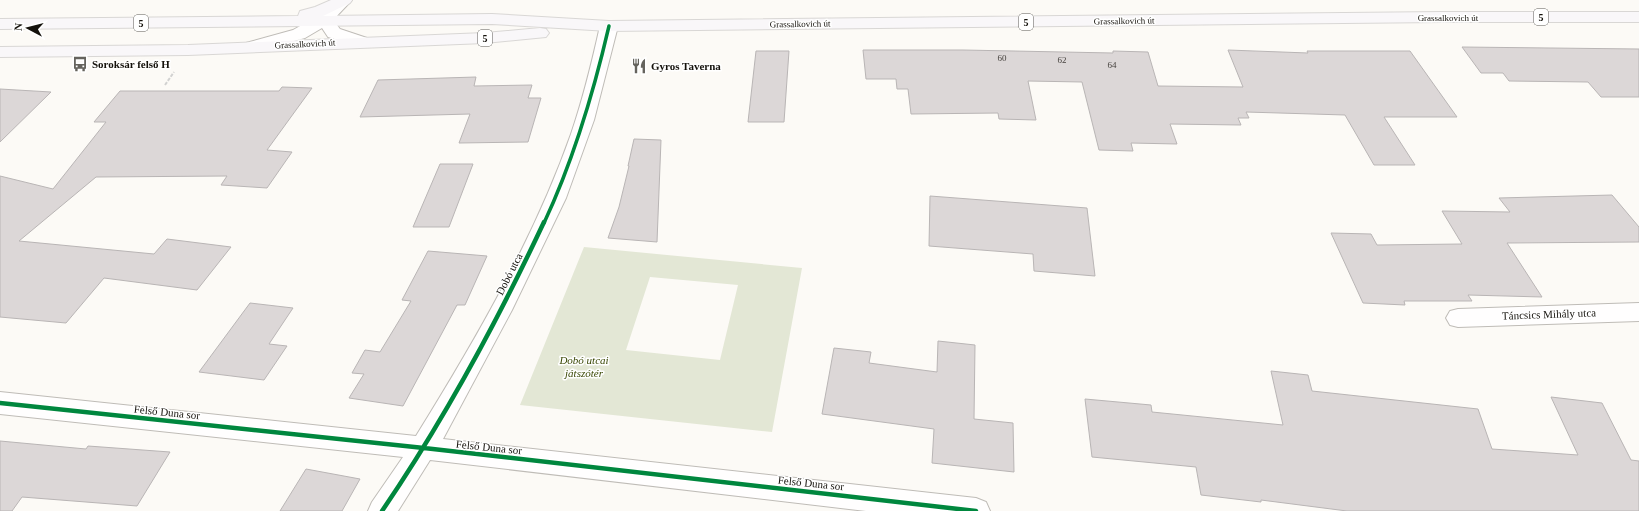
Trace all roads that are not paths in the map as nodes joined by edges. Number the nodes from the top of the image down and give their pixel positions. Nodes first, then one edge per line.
1 (344, 0) edge
2 (1639, 17) edge
3 (324, 20) junction
4 (379, 20) junction
5 (281, 21) junction
6 (0, 24) edge
7 (609, 26) junction
8 (361, 42) junction
9 (252, 47) junction
10 (0, 52) edge
11 (1639, 312) edge
12 (1458, 318) dead end
13 (0, 403) edge
14 (424, 448) junction
15 (382, 511) edge
16 (976, 511) edge

1 - 3 street
1 - 4 main road
1 - 5 main road
2 - 7 main road, Grassalkovich út / 5
3 - 4 main road, Grassalkovich út / 5
3 - 5 main road, Grassalkovich út / 5
3 - 8 street
3 - 9 street
4 - 7 main road, Grassalkovich út / 5
5 - 6 main road, Grassalkovich út / 5
7 - 8 main road, Grassalkovich út / 5
7 - 14 street, Dobó utca
8 - 9 main road, Grassalkovich út / 5
9 - 10 main road, Grassalkovich út / 5
11 - 12 street, Táncsics Mihály utca
13 - 14 street, Felső Duna sor
14 - 15 street, Dobó utca
14 - 16 street, Felső Duna sor

